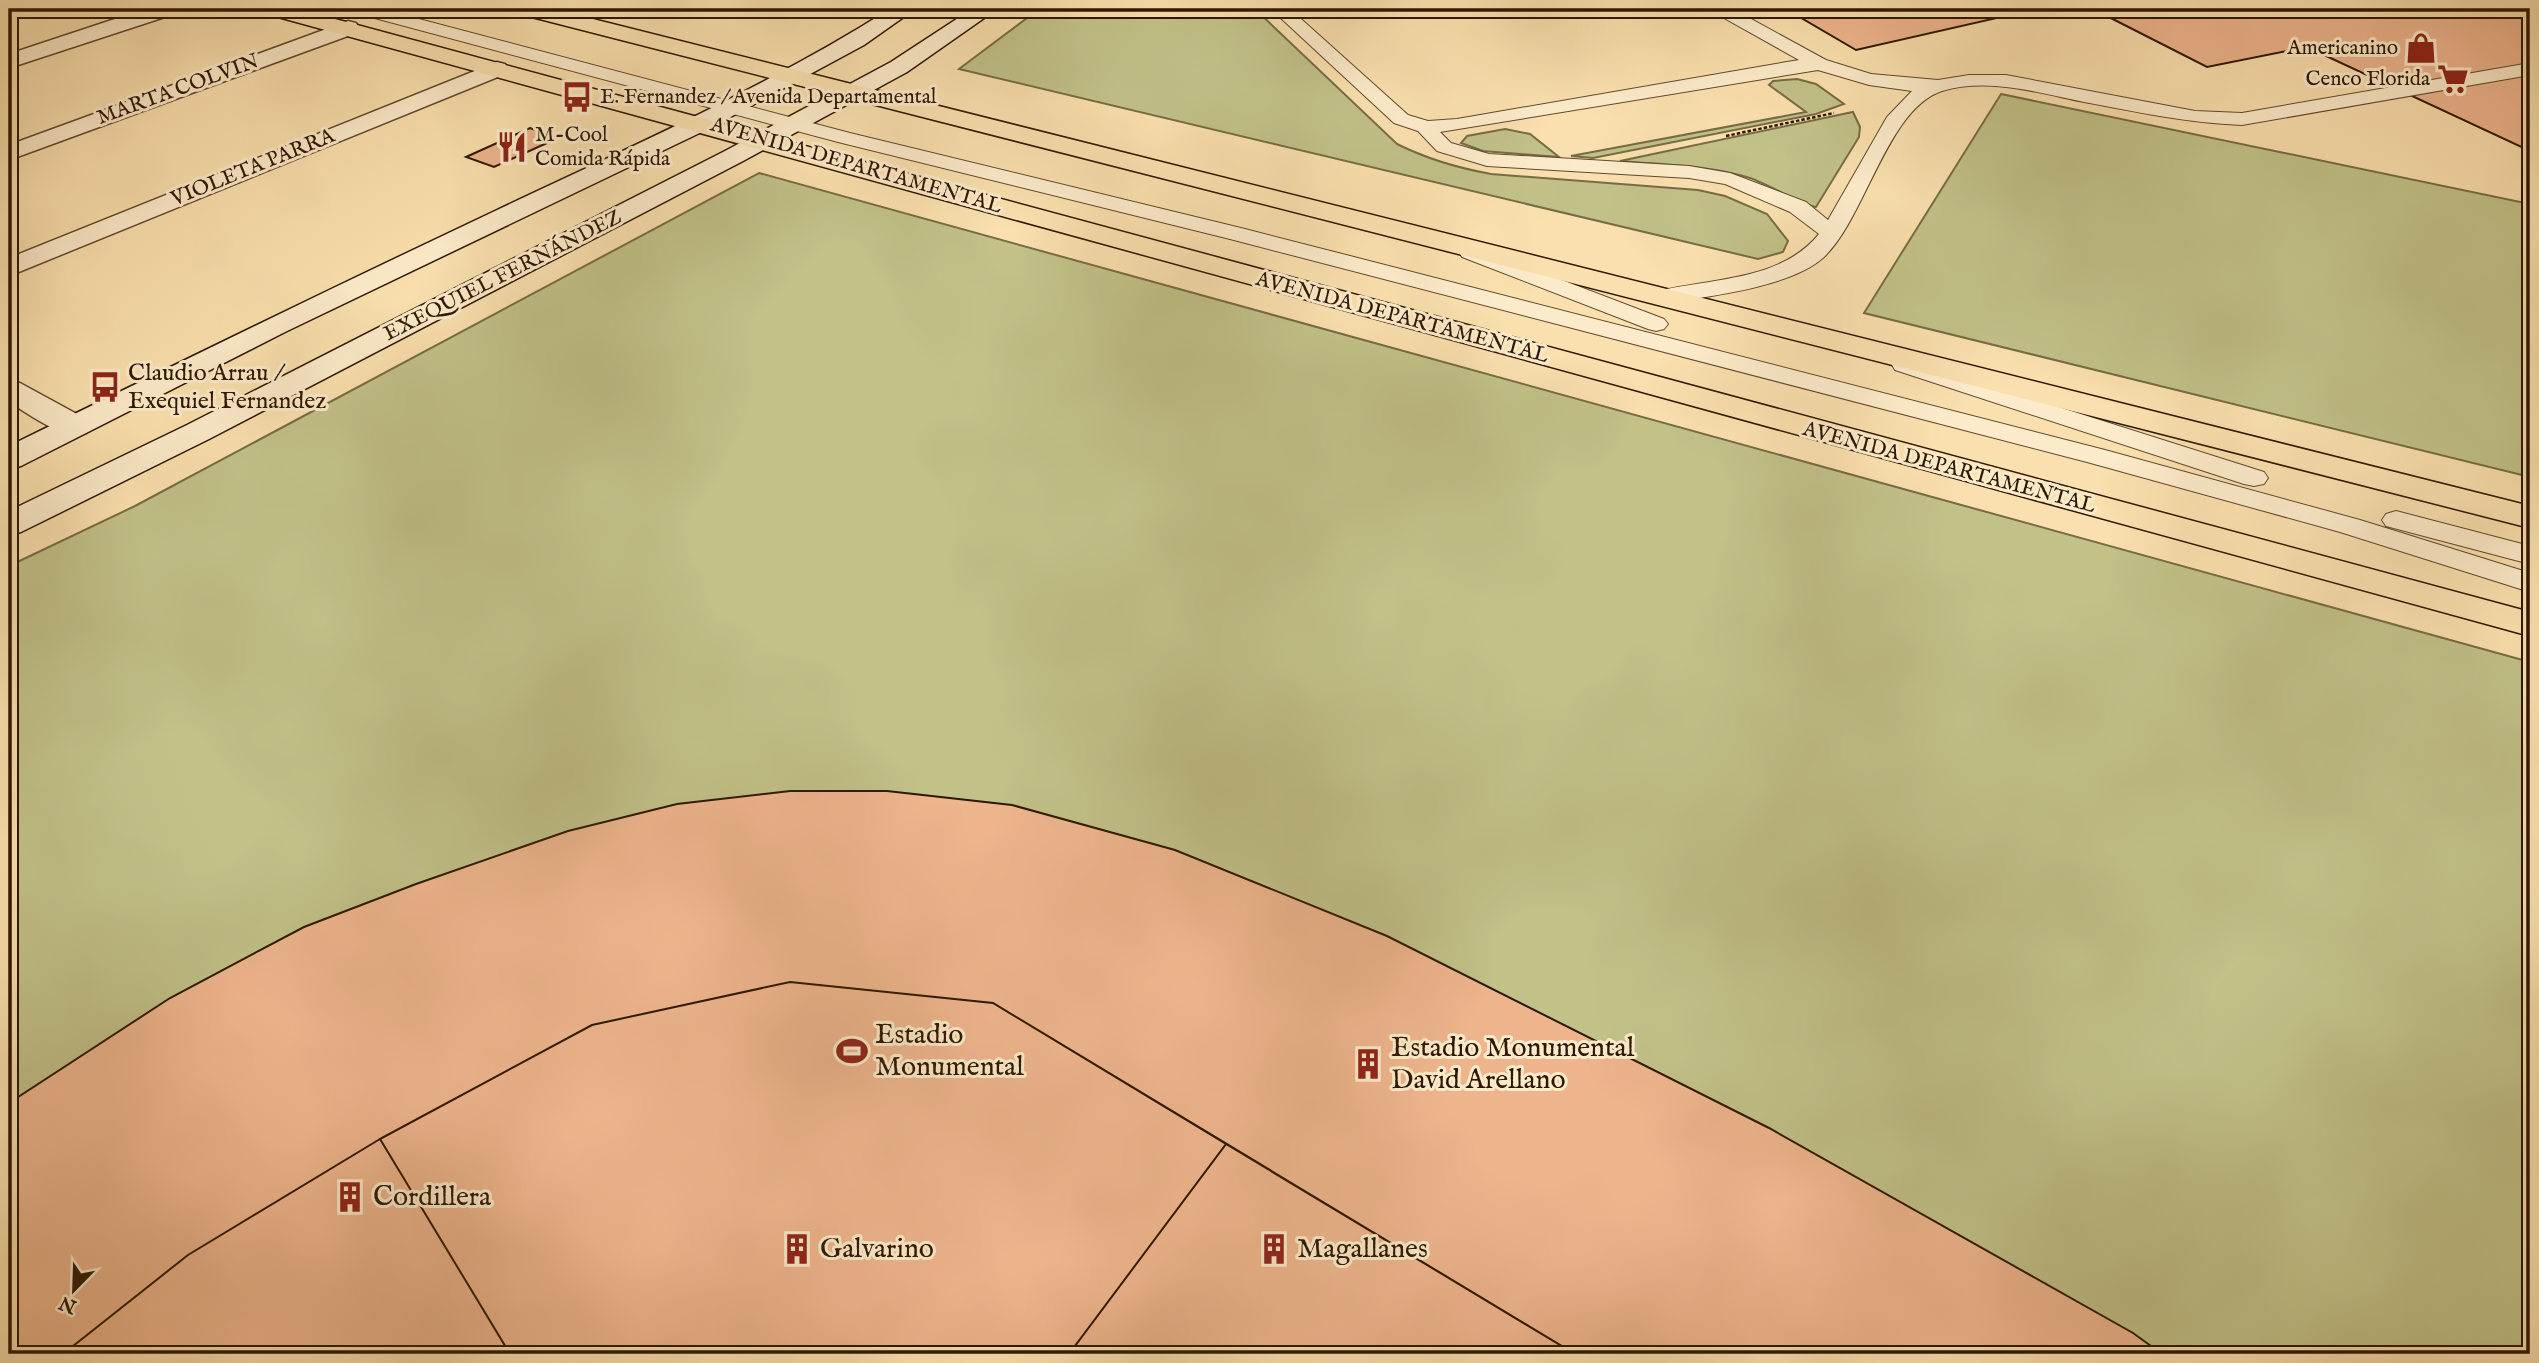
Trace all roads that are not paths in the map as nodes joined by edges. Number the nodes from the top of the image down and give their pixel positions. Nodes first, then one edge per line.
1 (166, 9) edge
2 (275, 9) edge
3 (362, 9) edge
4 (429, 9) edge
5 (527, 9) edge
6 (904, 9) edge
7 (986, 9) edge
8 (1280, 9) edge
9 (1721, 9) edge
10 (348, 28) junction
11 (614, 57) dead end
12 (9, 61) edge
13 (1819, 64) junction
14 (497, 69) junction
15 (2530, 69) edge
16 (791, 75) junction
17 (1938, 86) junction
18 (856, 92) junction
19 (756, 94) junction
20 (732, 98) junction
21 (790, 110) junction
22 (819, 111) junction
23 (1897, 117) junction
24 (701, 123) junction
25 (1427, 127) junction
26 (763, 141) junction
27 (9, 153) edge
28 (1831, 233) junction
29 (1440, 240) junction
30 (9, 268) edge
31 (1662, 297) junction
32 (275, 326) junction
33 (1799, 331) junction
34 (1677, 332) junction
35 (339, 361) junction
36 (9, 390) edge
37 (75, 426) junction
38 (9, 458) edge
39 (2332, 503) junction
40 (2530, 517) edge
41 (9, 524) edge
42 (2530, 555) edge
43 (2530, 583) edge
44 (2530, 624) edge

1 - 12 main road
2 - 10 main road, AVENIDA DEPARTAMENTAL
3 - 20 lane
4 - 11 lane
5 - 16 main road
6 - 16 main road, EXEQUIEL FERNÁNDEZ
7 - 18 main road, EXEQUIEL FERNÁNDEZ
8 - 25 lane
9 - 13 lane
10 - 14 main road, AVENIDA DEPARTAMENTAL
10 - 27 main road, MARTA COLVIN
13 - 17 lane
13 - 23 lane
13 - 25 lane
14 - 24 main road, AVENIDA DEPARTAMENTAL
14 - 30 main road, VIOLETA PARRA
15 - 17 lane
16 - 18 main road
16 - 19 main road, EXEQUIEL FERNÁNDEZ
17 - 23 lane
18 - 22 main road, EXEQUIEL FERNÁNDEZ
18 - 29 main road
19 - 20 main road, EXEQUIEL FERNÁNDEZ
19 - 21 lane
20 - 21 lane
20 - 24 main road, EXEQUIEL FERNÁNDEZ
21 - 22 main road, EXEQUIEL FERNÁNDEZ
21 - 26 main road, EXEQUIEL FERNÁNDEZ
21 - 43 lane
22 - 34 lane
23 - 28 lane
24 - 26 main road, AVENIDA DEPARTAMENTAL
24 - 32 main road, EXEQUIEL FERNÁNDEZ
25 - 28 lane
26 - 35 main road, EXEQUIEL FERNÁNDEZ
26 - 44 main road, AVENIDA DEPARTAMENTAL
28 - 31 lane
29 - 31 main road
29 - 34 lane
31 - 33 main road
32 - 35 main road
32 - 37 main road, EXEQUIEL FERNÁNDEZ
33 - 39 lane
33 - 40 main road
34 - 39 lane
35 - 41 main road, EXEQUIEL FERNÁNDEZ
36 - 37 main road
37 - 38 main road, EXEQUIEL FERNÁNDEZ
39 - 42 lane

